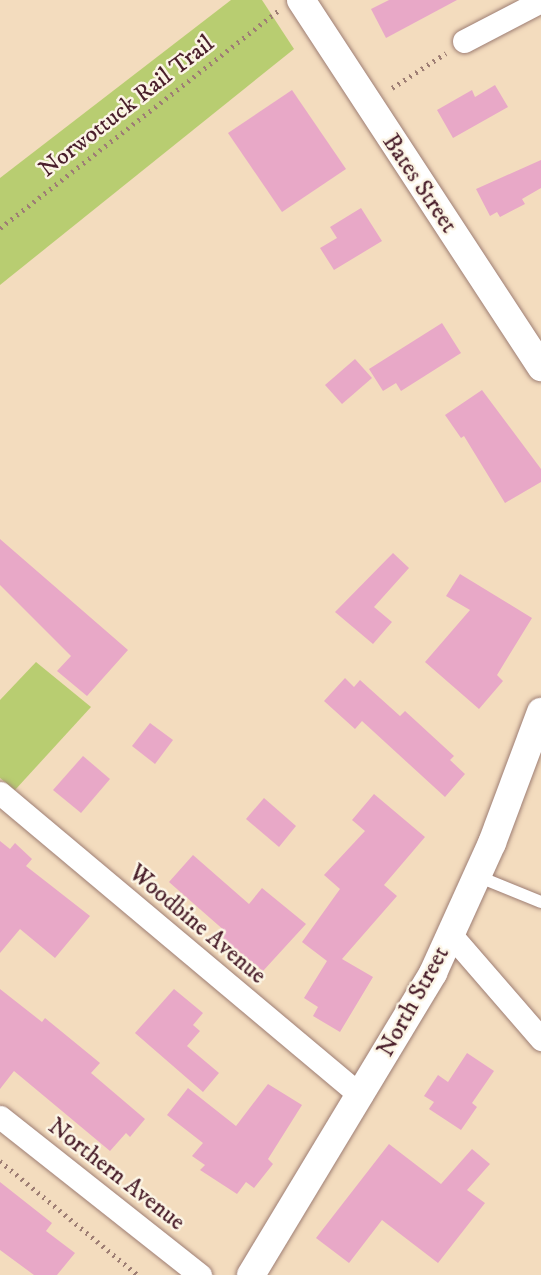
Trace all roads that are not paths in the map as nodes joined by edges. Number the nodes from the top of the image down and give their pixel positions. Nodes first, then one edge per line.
1 (301, 0) edge
2 (541, 1) edge
3 (464, 41) road end
4 (541, 367) edge
5 (541, 712) edge
6 (0, 793) edge
7 (477, 876) junction
8 (541, 902) edge
9 (451, 935) junction
10 (541, 1039) edge
11 (361, 1096) junction
12 (0, 1117) edge
13 (200, 1275) edge
14 (251, 1275) edge

1 - 4 street, Bates Street
2 - 3 street
5 - 7 street, North Street
6 - 11 street, Woodbine Avenue
7 - 8 lane
7 - 9 street, North Street
9 - 10 street
9 - 11 street, North Street
11 - 14 street, North Street
12 - 13 street, Northern Avenue

